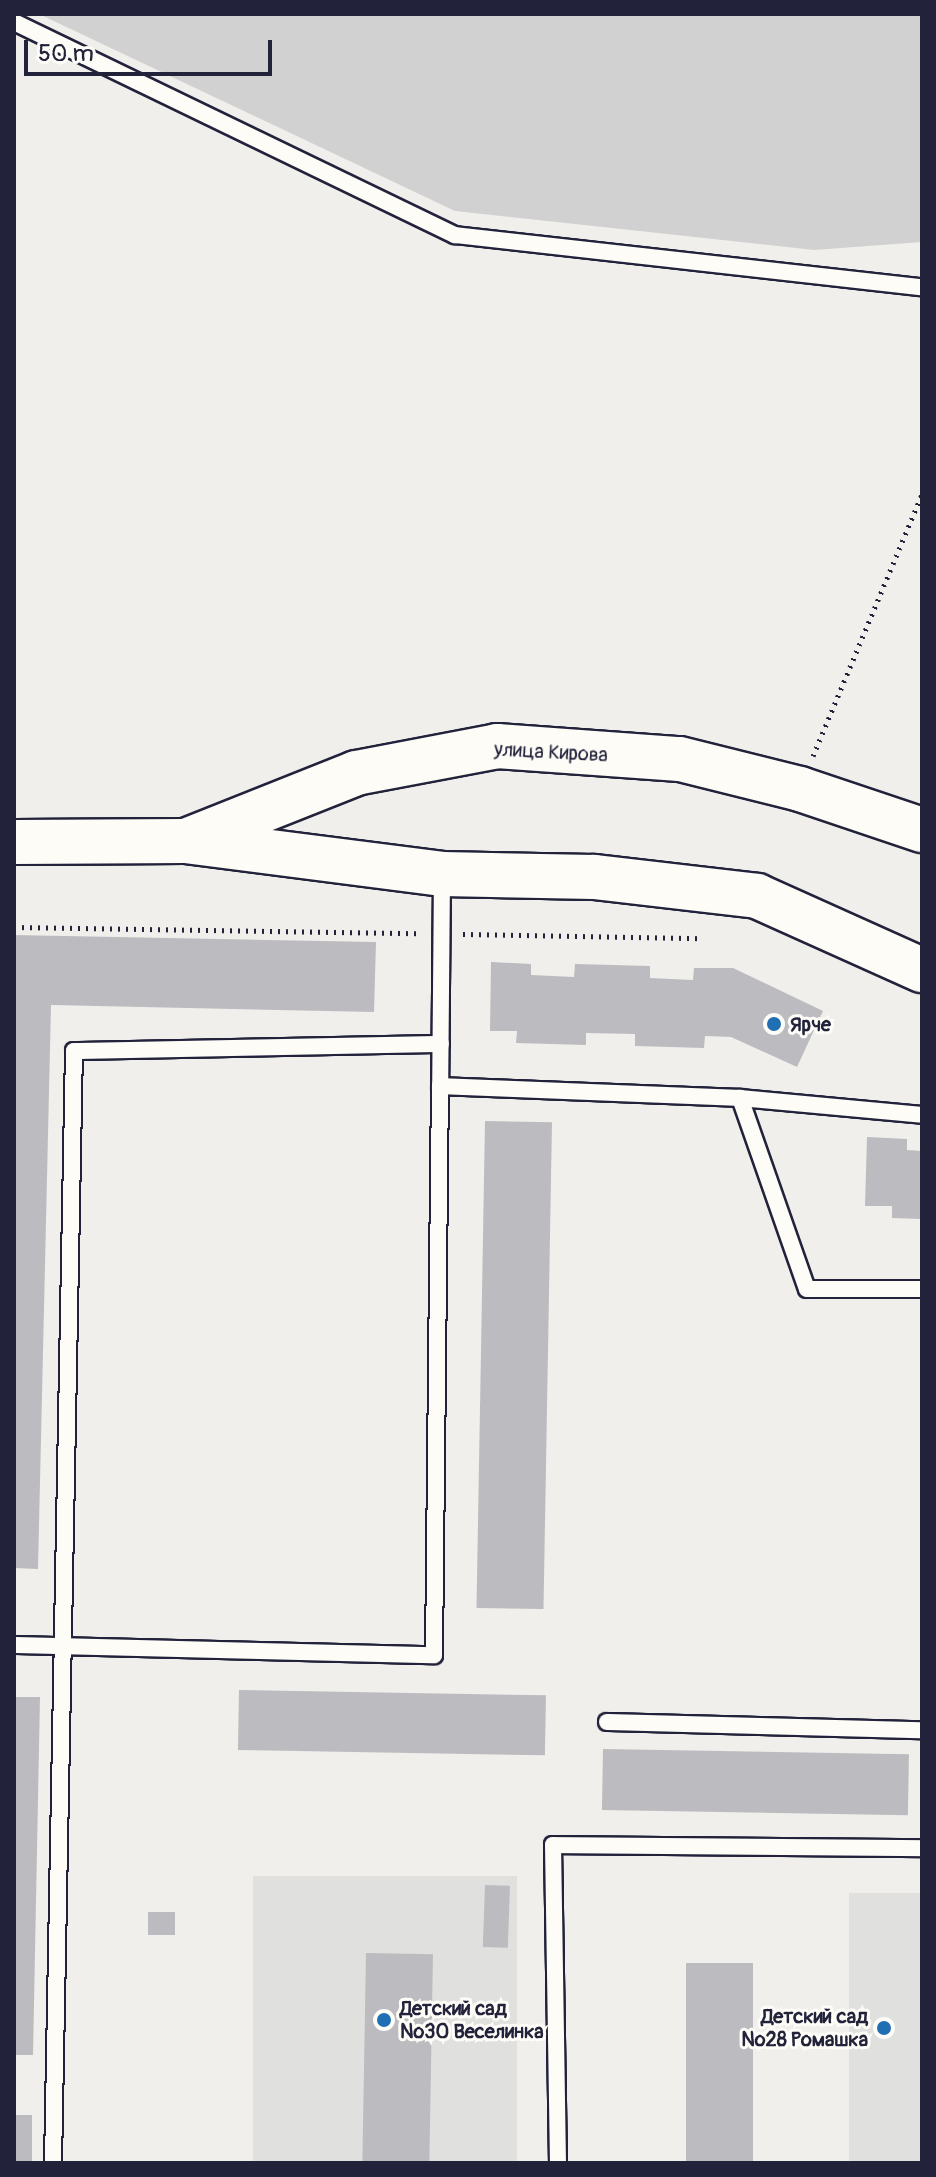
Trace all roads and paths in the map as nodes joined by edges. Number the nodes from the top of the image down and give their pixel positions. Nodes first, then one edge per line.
1 (18, 19) edge
2 (922, 287) edge
3 (922, 494) edge
4 (800, 789) junction
5 (922, 830) edge
6 (185, 841) junction
7 (14, 842) edge
8 (442, 874) junction
9 (14, 927) edge
10 (442, 933) junction
11 (702, 938) dead end
12 (922, 970) edge
13 (441, 1044) junction
14 (440, 1086) junction
15 (740, 1098) junction
16 (922, 1115) edge
17 (922, 1289) edge
18 (14, 1645) edge
19 (63, 1645) junction
20 (607, 1722) dead end
21 (922, 1730) edge
22 (922, 1848) edge
23 (53, 2163) edge
24 (558, 2163) edge

1 - 2 lane
3 - 4 path
4 - 5 main road, улица Кирова
4 - 6 main road, улица Кирова
6 - 7 main road, улица Кирова
6 - 8 main road, улица Кирова
8 - 10 lane
8 - 12 main road, улица Кирова
9 - 10 path
10 - 11 path
10 - 13 lane
13 - 14 lane
13 - 19 lane
14 - 15 lane
14 - 19 lane
15 - 16 lane
15 - 17 lane
18 - 19 lane
19 - 23 lane
20 - 21 lane
22 - 24 lane

